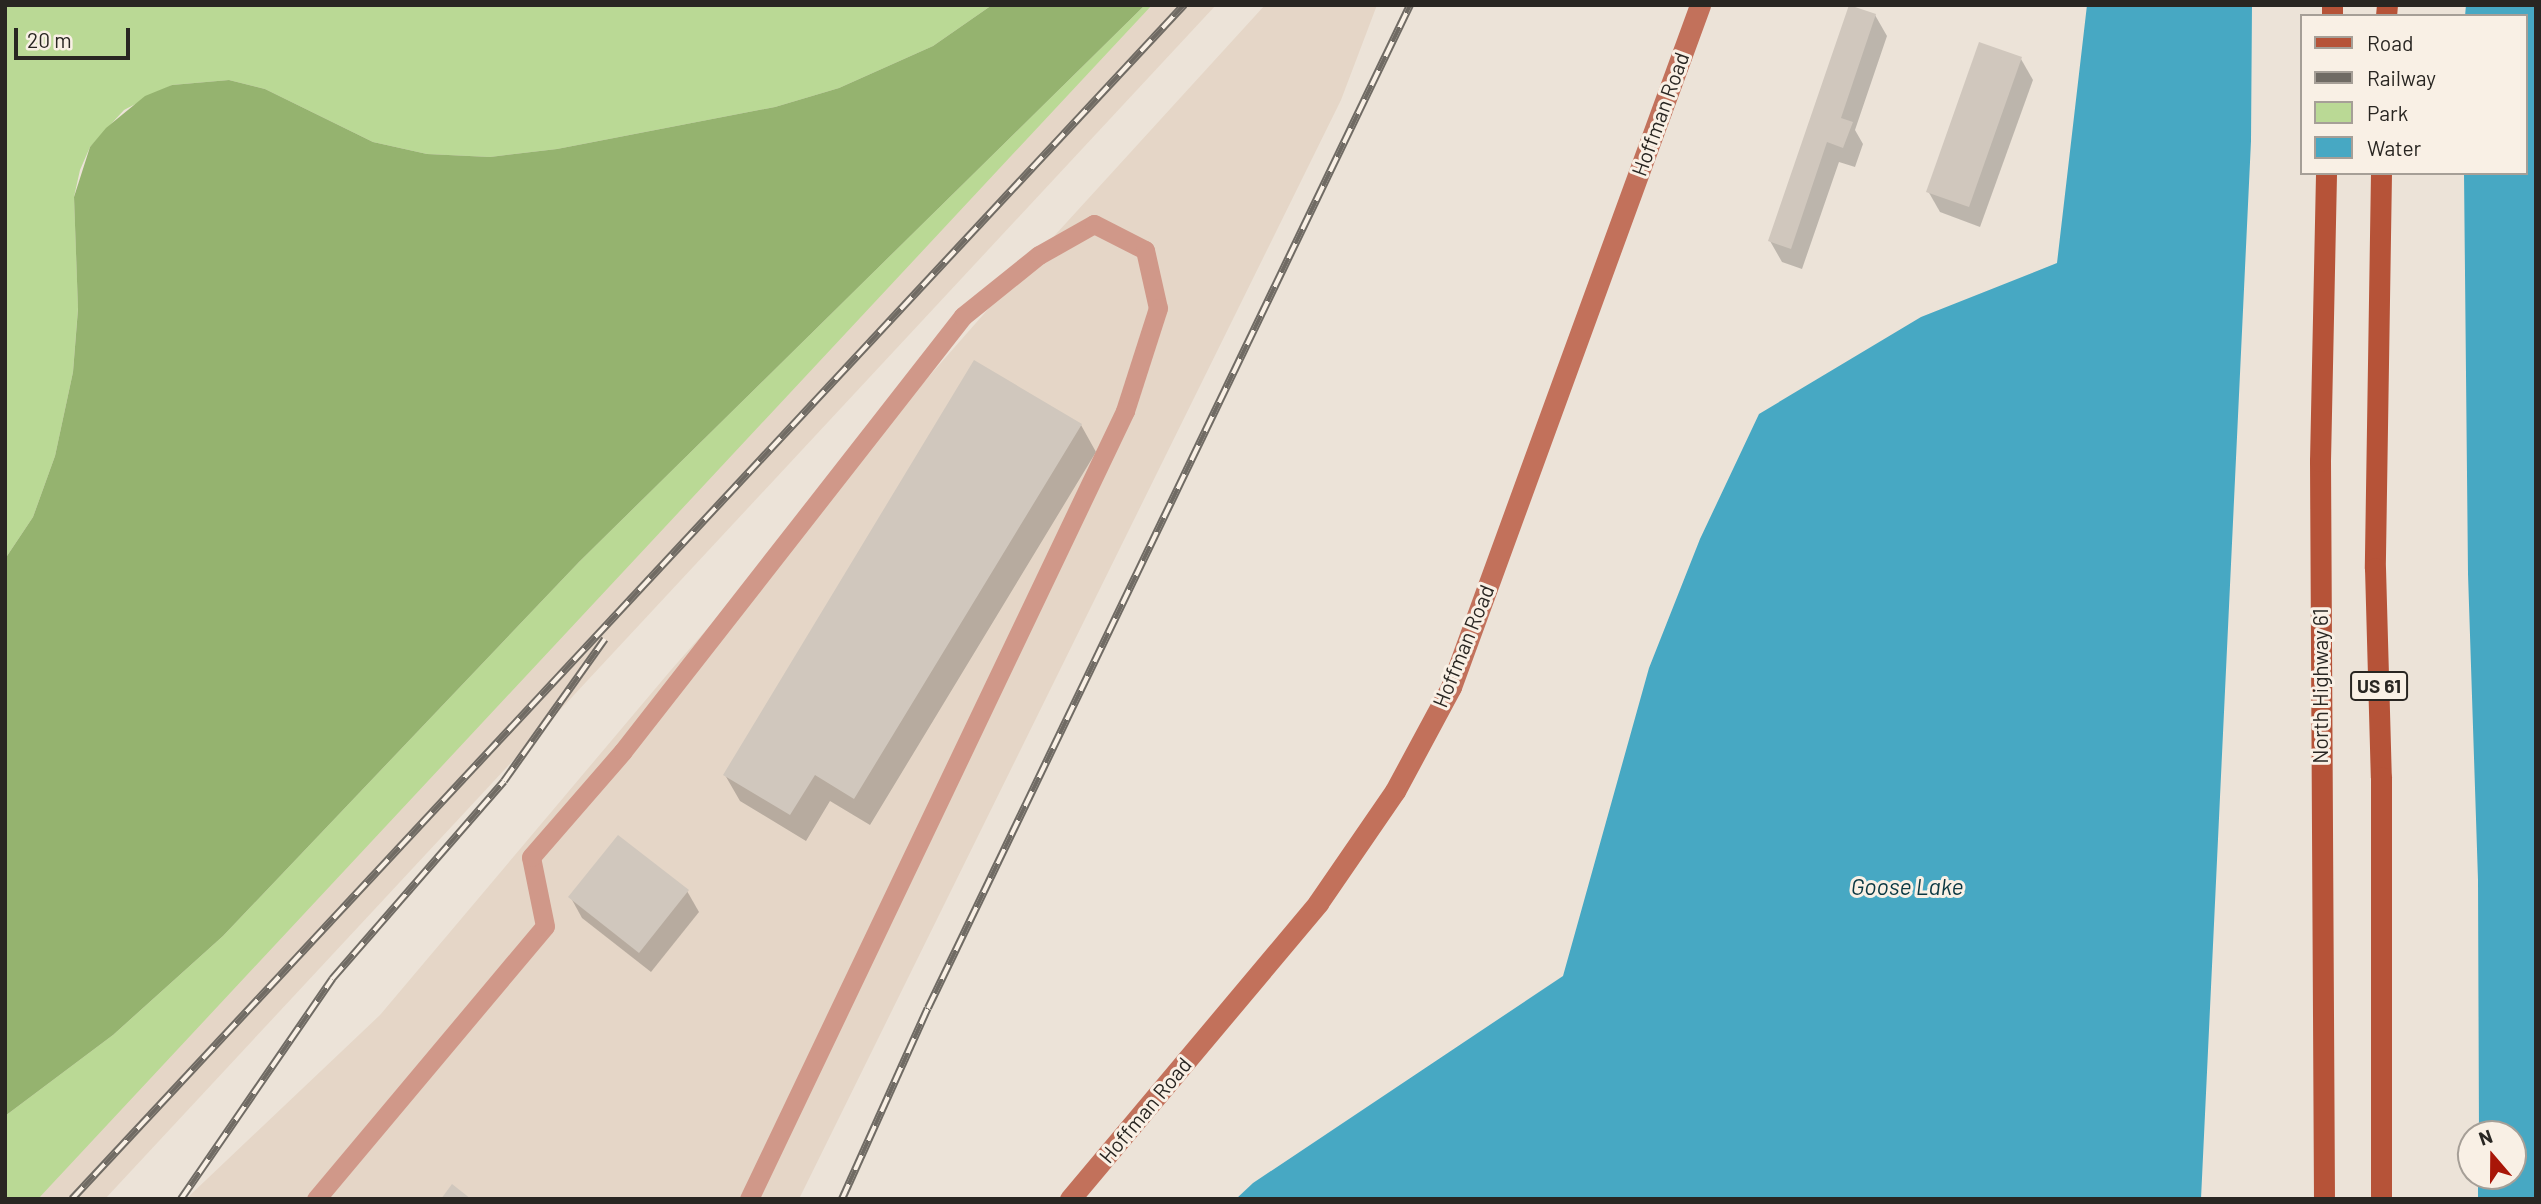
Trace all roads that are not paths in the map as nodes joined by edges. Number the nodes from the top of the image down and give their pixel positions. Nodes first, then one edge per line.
1 (1700, 5) edge
2 (2326, 175) edge
3 (2381, 175) edge
4 (316, 1199) edge
5 (749, 1199) edge
6 (1070, 1199) edge
7 (2324, 1199) edge
8 (2381, 1199) edge

1 - 6 street, Hoffman Road
2 - 7 main road, North Highway 61 / US 61
3 - 8 main road, US 61
4 - 5 lane

